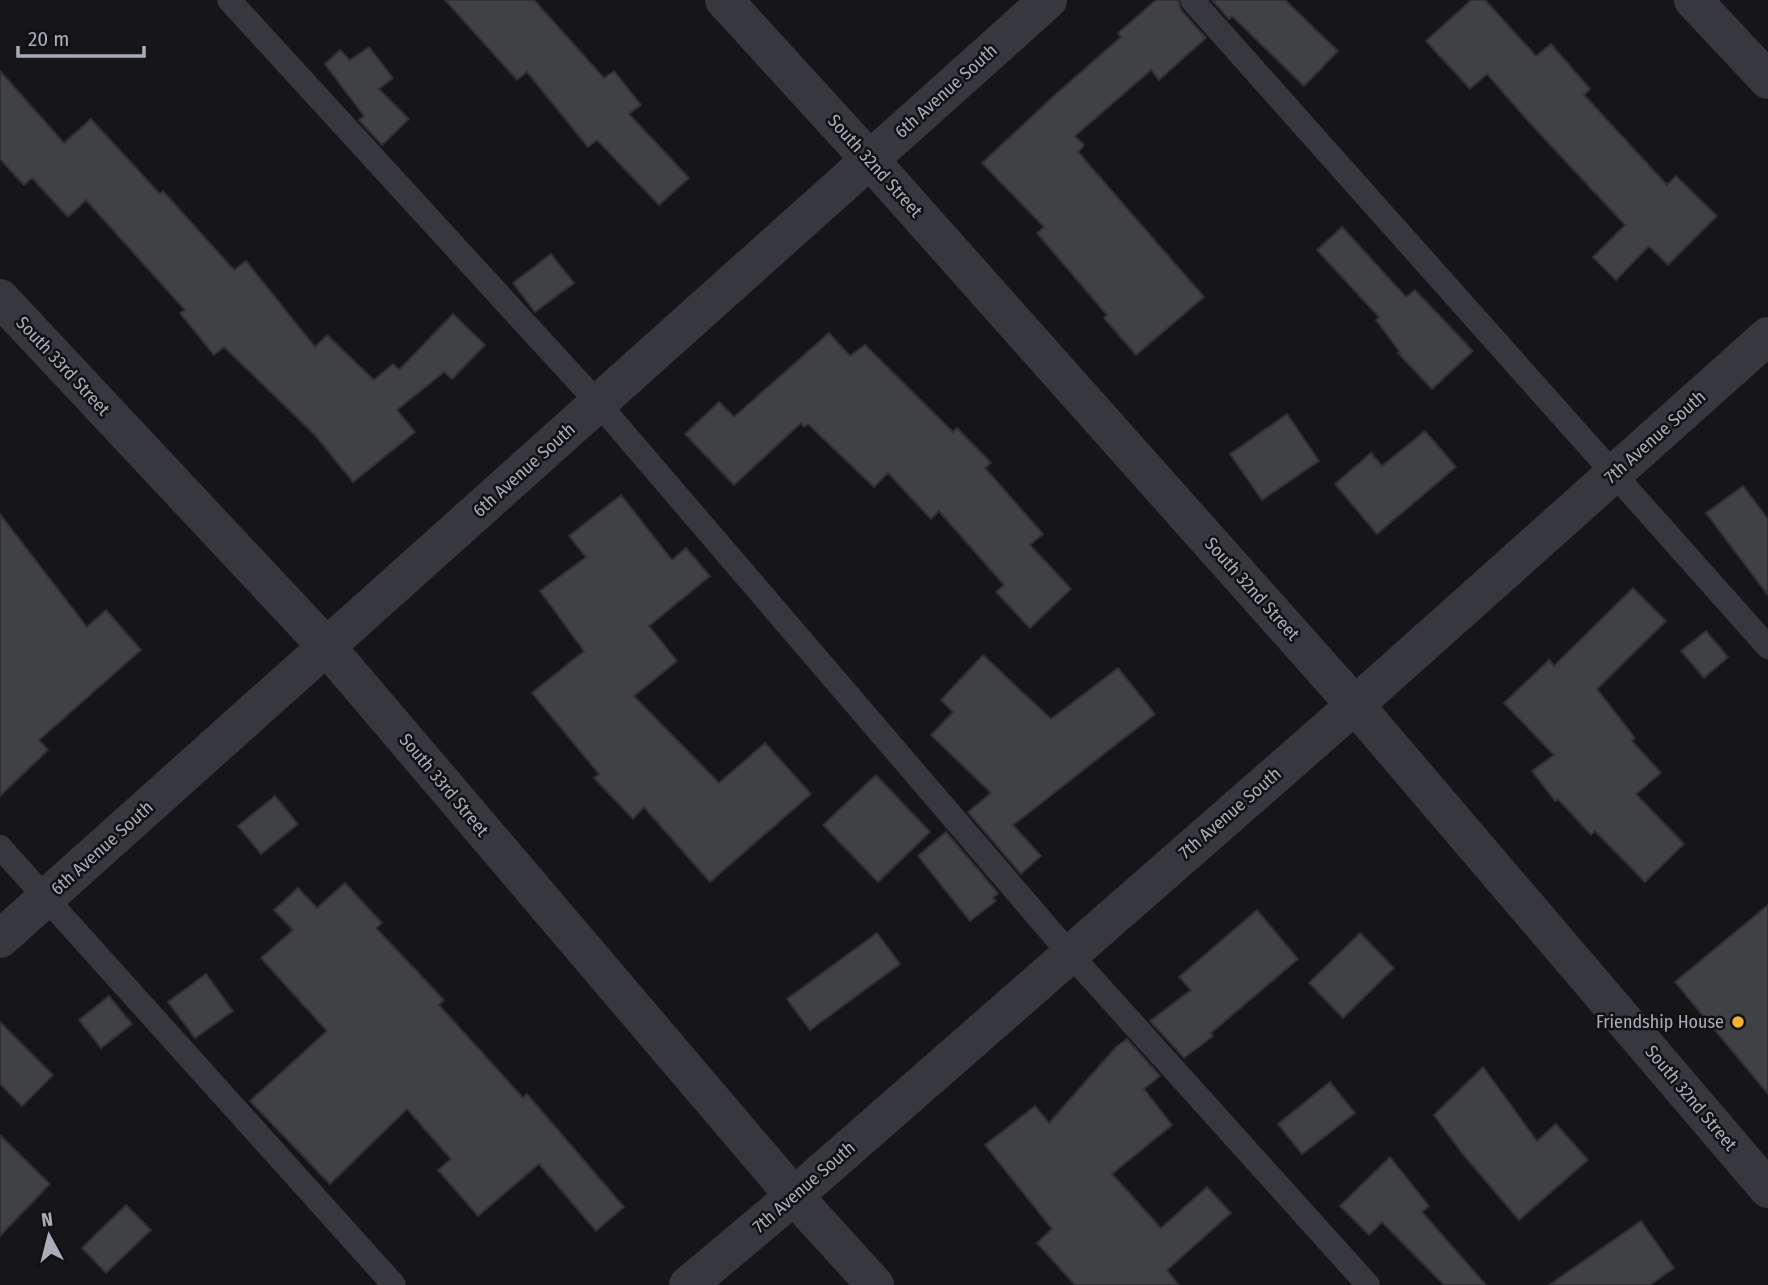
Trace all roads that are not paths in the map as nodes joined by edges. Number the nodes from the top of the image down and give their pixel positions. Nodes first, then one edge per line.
1 (229, 0) edge
2 (724, 0) edge
3 (1048, 0) edge
4 (1192, 0) edge
5 (1693, 0) edge
6 (1768, 80) edge
7 (870, 160) junction
8 (0, 298) edge
9 (1768, 336) edge
10 (598, 403) junction
11 (1614, 473) junction
12 (326, 646) junction
13 (1768, 646) edge
14 (1355, 705) junction
15 (0, 847) edge
16 (46, 898) junction
17 (0, 939) edge
18 (1070, 954) junction
19 (1768, 1189) edge
20 (794, 1196) junction
21 (394, 1285) edge
22 (688, 1285) edge
23 (875, 1285) edge
24 (1368, 1285) edge

1 - 10 lane
2 - 7 street, South 32nd Street
3 - 7 street, 6th Avenue South
4 - 11 lane
5 - 6 street
7 - 10 street, 6th Avenue South
7 - 14 street, South 32nd Street
8 - 12 street, South 33rd Street
9 - 11 street, 7th Avenue South
10 - 12 street, 6th Avenue South
10 - 18 lane
11 - 13 lane
11 - 14 street, 7th Avenue South
12 - 16 street, 6th Avenue South
12 - 20 street, South 33rd Street
14 - 18 street, 7th Avenue South
14 - 19 street, South 32nd Street
15 - 16 lane
16 - 17 street, 6th Avenue South
16 - 21 lane
18 - 20 street, 7th Avenue South
18 - 24 lane
20 - 22 street, 7th Avenue South
20 - 23 street, South 33rd Street

